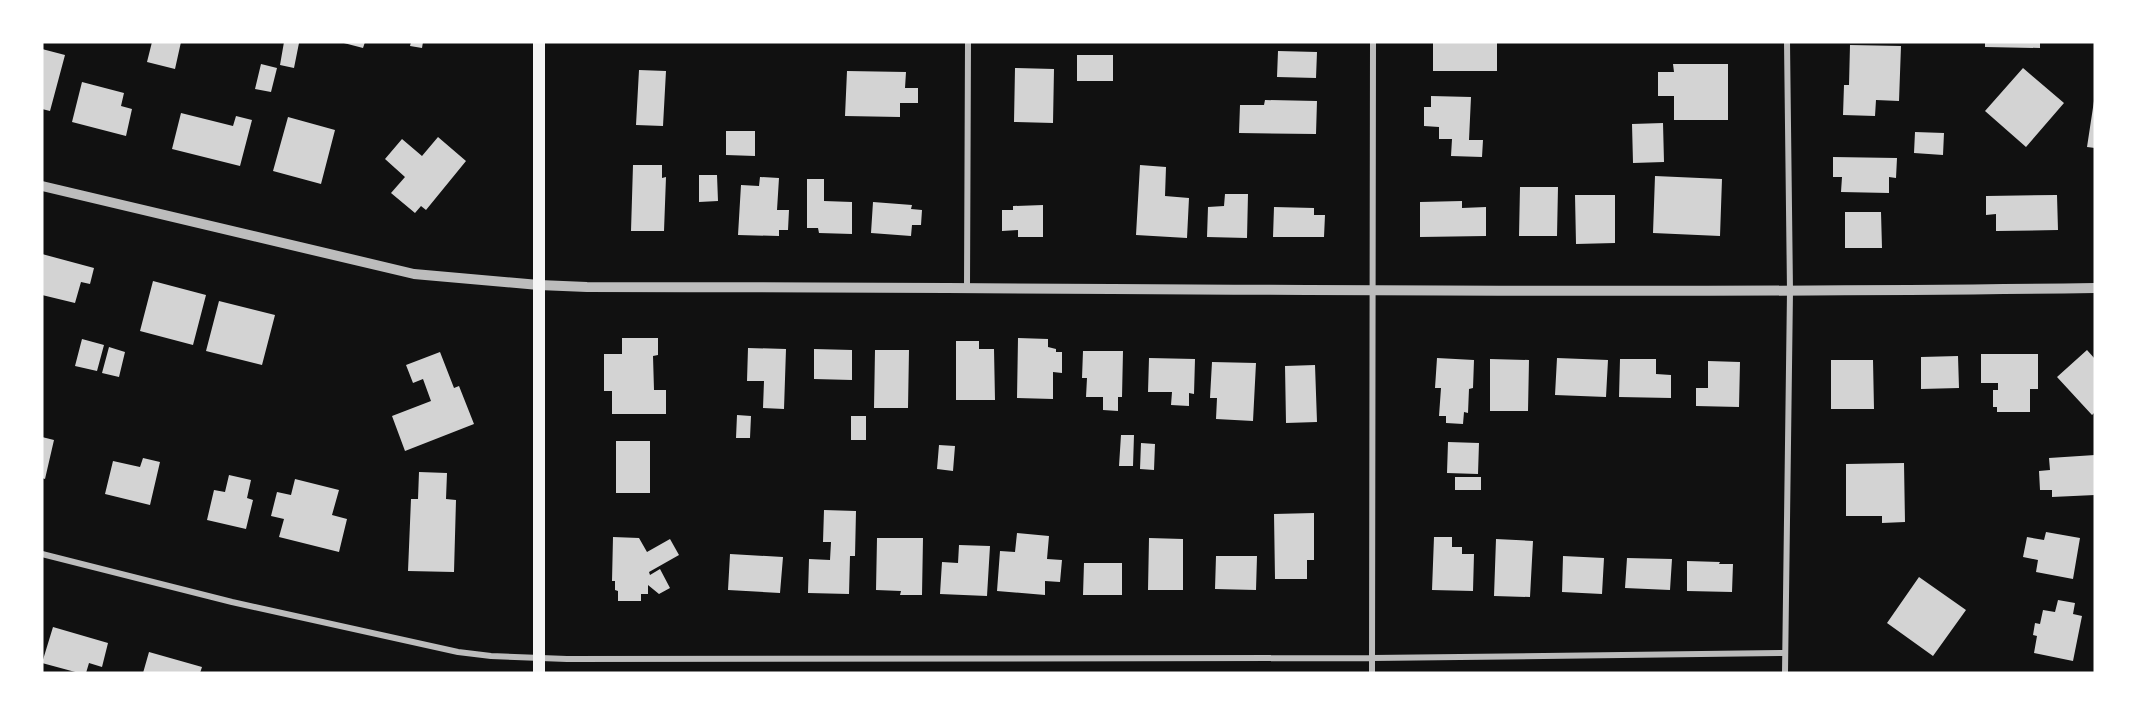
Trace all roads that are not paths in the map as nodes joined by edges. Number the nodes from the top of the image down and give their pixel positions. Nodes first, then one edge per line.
1 (539, 42) edge
2 (968, 42) edge
3 (1373, 42) edge
4 (1787, 42) edge
5 (42, 186) edge
6 (539, 285) junction
7 (967, 287) junction
8 (2095, 288) edge
9 (1790, 291) junction
10 (1372, 292) junction
11 (42, 554) edge
12 (1785, 652) junction
13 (539, 658) junction
14 (1372, 658) junction
15 (539, 673) edge
16 (1372, 673) edge
17 (1785, 673) edge

1 - 6 main road
2 - 7 street
3 - 10 street
4 - 9 street
5 - 6 street
6 - 7 street
6 - 13 main road
7 - 10 street
8 - 9 street
9 - 10 street
9 - 12 street
10 - 14 street
11 - 13 street
12 - 14 street
12 - 17 street
13 - 14 street
13 - 15 main road
14 - 16 street

